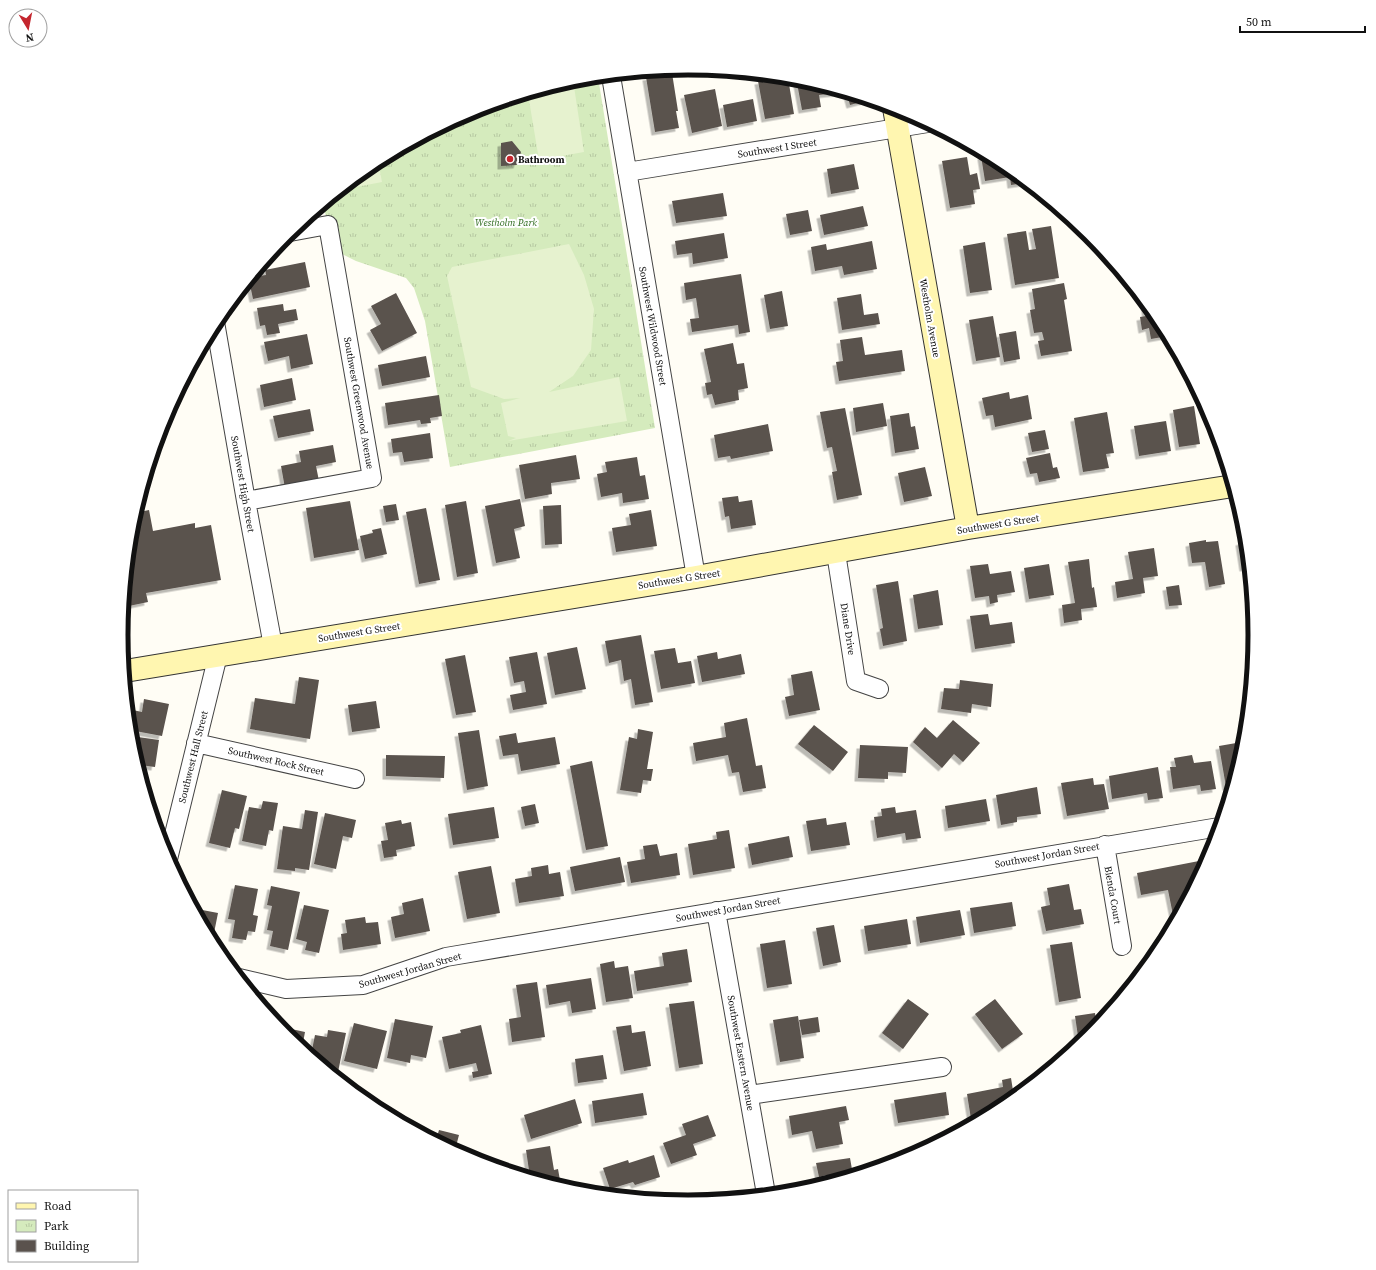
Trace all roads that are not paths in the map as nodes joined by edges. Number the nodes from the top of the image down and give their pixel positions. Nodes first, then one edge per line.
1 (611, 81) edge
2 (896, 118) edge
3 (627, 172) junction
4 (302, 230) edge
5 (218, 331) edge
6 (1228, 487) edge
7 (246, 501) junction
8 (968, 528) junction
9 (836, 553) junction
10 (696, 577) junction
11 (273, 646) junction
12 (218, 655) junction
13 (129, 670) edge
14 (879, 689) dead end
15 (196, 743) junction
16 (355, 779) dead end
17 (1213, 828) edge
18 (1105, 845) junction
19 (171, 848) edge
20 (716, 911) junction
21 (1122, 946) dead end
22 (247, 980) edge
23 (942, 1067) dead end
24 (749, 1095) junction
25 (765, 1189) edge

1 - 3 street, Southwest Wildwood Street
2 - 3 street, Southwest I Street
2 - 8 main road, Westholm Avenue
3 - 10 street, Southwest Wildwood Street
4 - 7 street, Southwest Greenwood Avenue
5 - 7 street, Southwest High Street
6 - 8 main road, Southwest G Street
7 - 11 street, Southwest High Street
8 - 9 main road, Southwest G Street
9 - 10 main road, Southwest G Street
9 - 14 street, Diane Drive
10 - 11 main road, Southwest G Street
11 - 12 main road, Southwest G Street
12 - 13 main road, Southwest G Street
12 - 15 street, Southwest Hall Street
15 - 16 street, Southwest Rock Street
15 - 19 street, Southwest Hall Street
17 - 18 street, Southwest Jordan Street
18 - 20 street, Southwest Jordan Street
18 - 21 street, Blenda Court
20 - 22 street, Southwest Jordan Street
20 - 24 street, Southwest Eastern Avenue
23 - 24 street
24 - 25 street, Southwest Eastern Avenue

